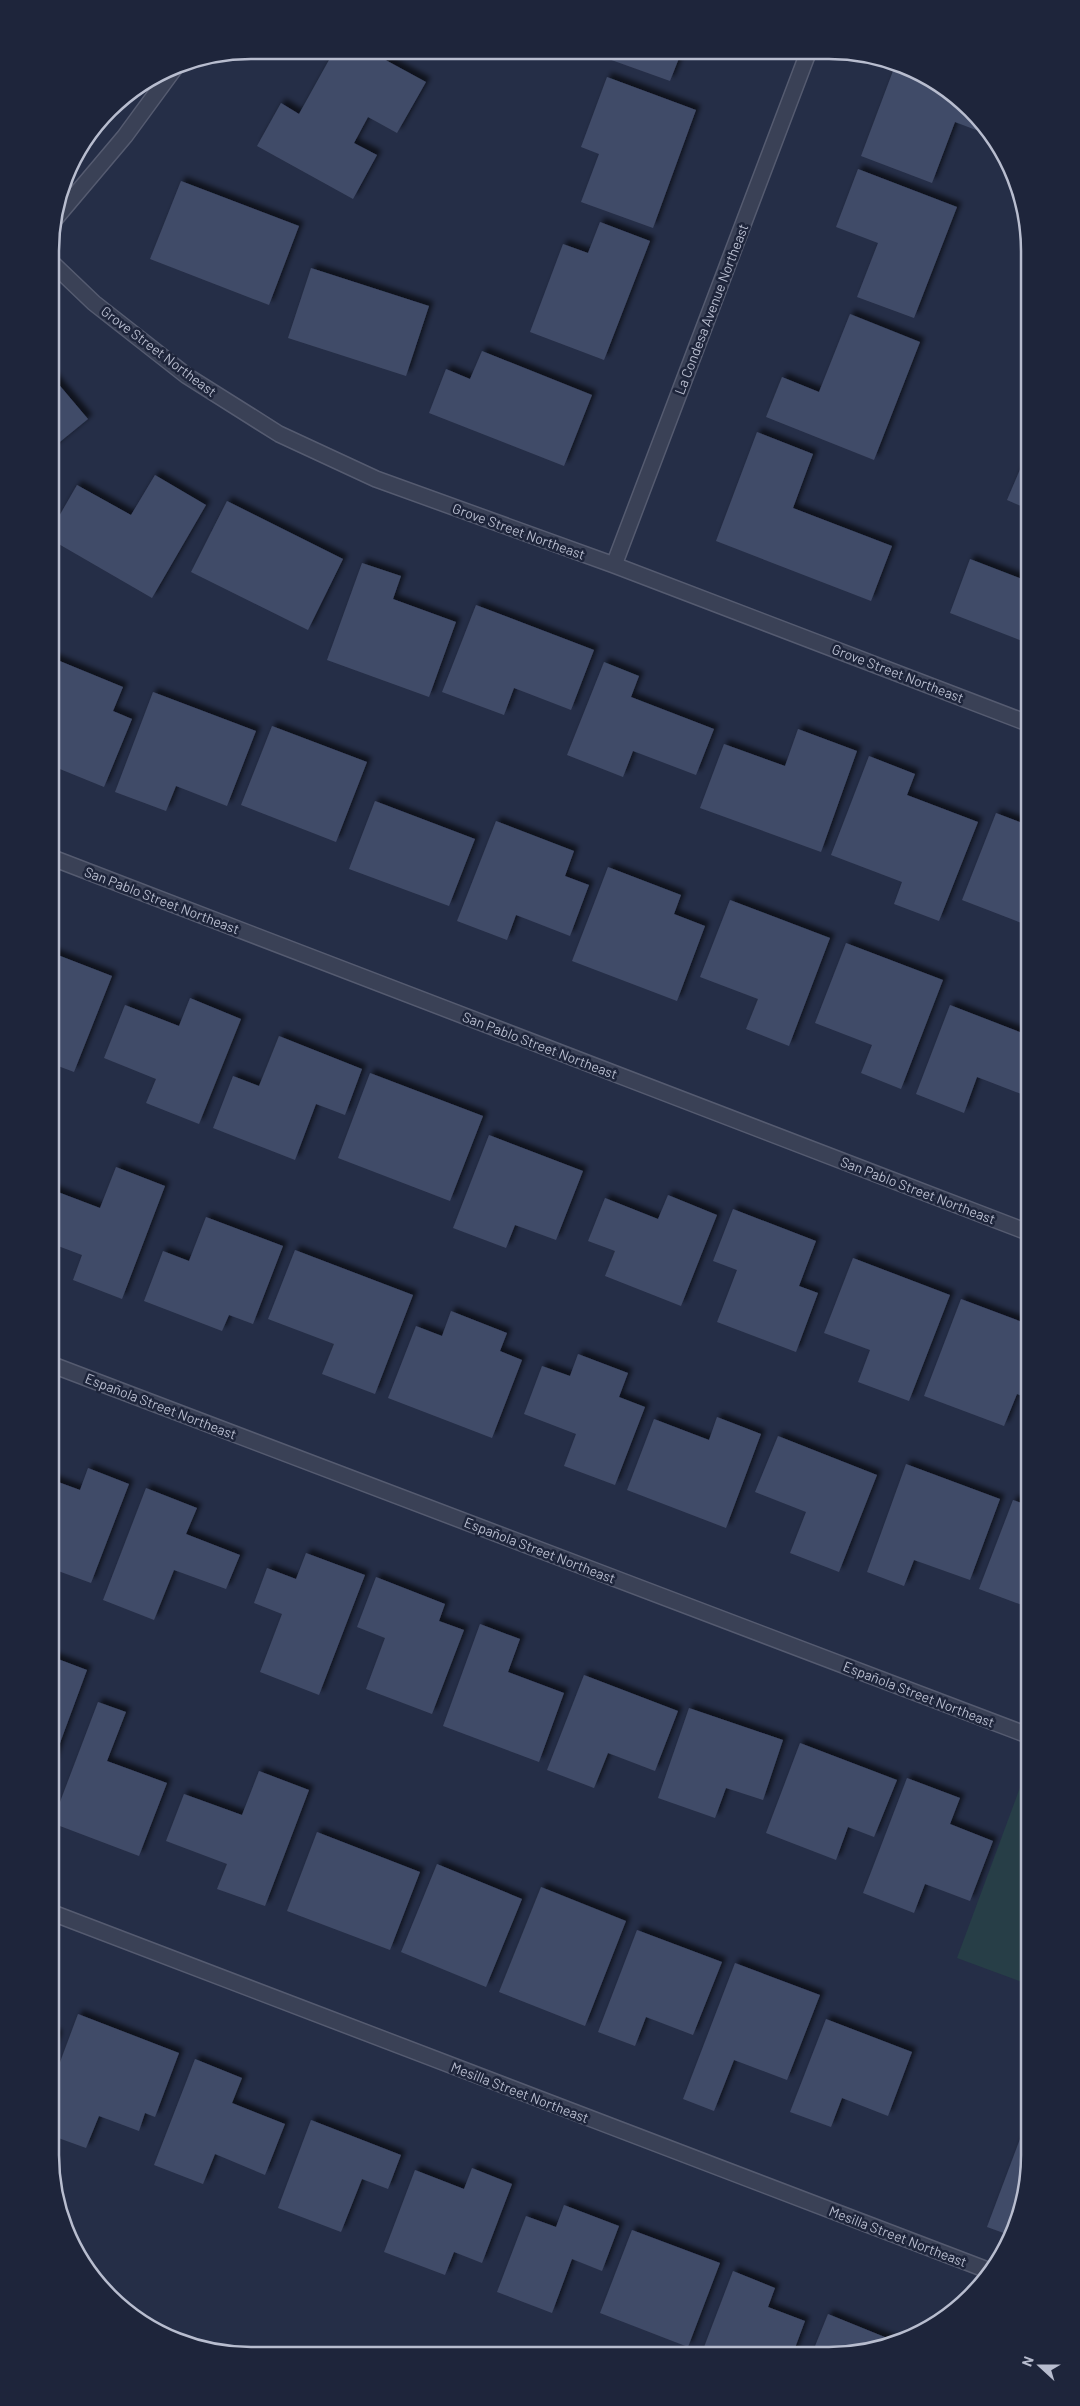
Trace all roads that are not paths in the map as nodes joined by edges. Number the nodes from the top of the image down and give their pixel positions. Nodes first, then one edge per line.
1 (806, 59) edge
2 (167, 78) edge
3 (63, 209) edge
4 (59, 270) edge
5 (614, 565) junction
6 (1021, 721) edge
7 (59, 861) edge
8 (1021, 1230) edge
9 (59, 1367) edge
10 (1021, 1733) edge
11 (59, 1915) edge
12 (984, 2269) edge

1 - 5 street, La Condesa Avenue Northeast
2 - 3 street
4 - 5 street, Grove Street Northeast
5 - 6 street, Grove Street Northeast
7 - 8 street, San Pablo Street Northeast
9 - 10 street, Española Street Northeast
11 - 12 street, Mesilla Street Northeast

